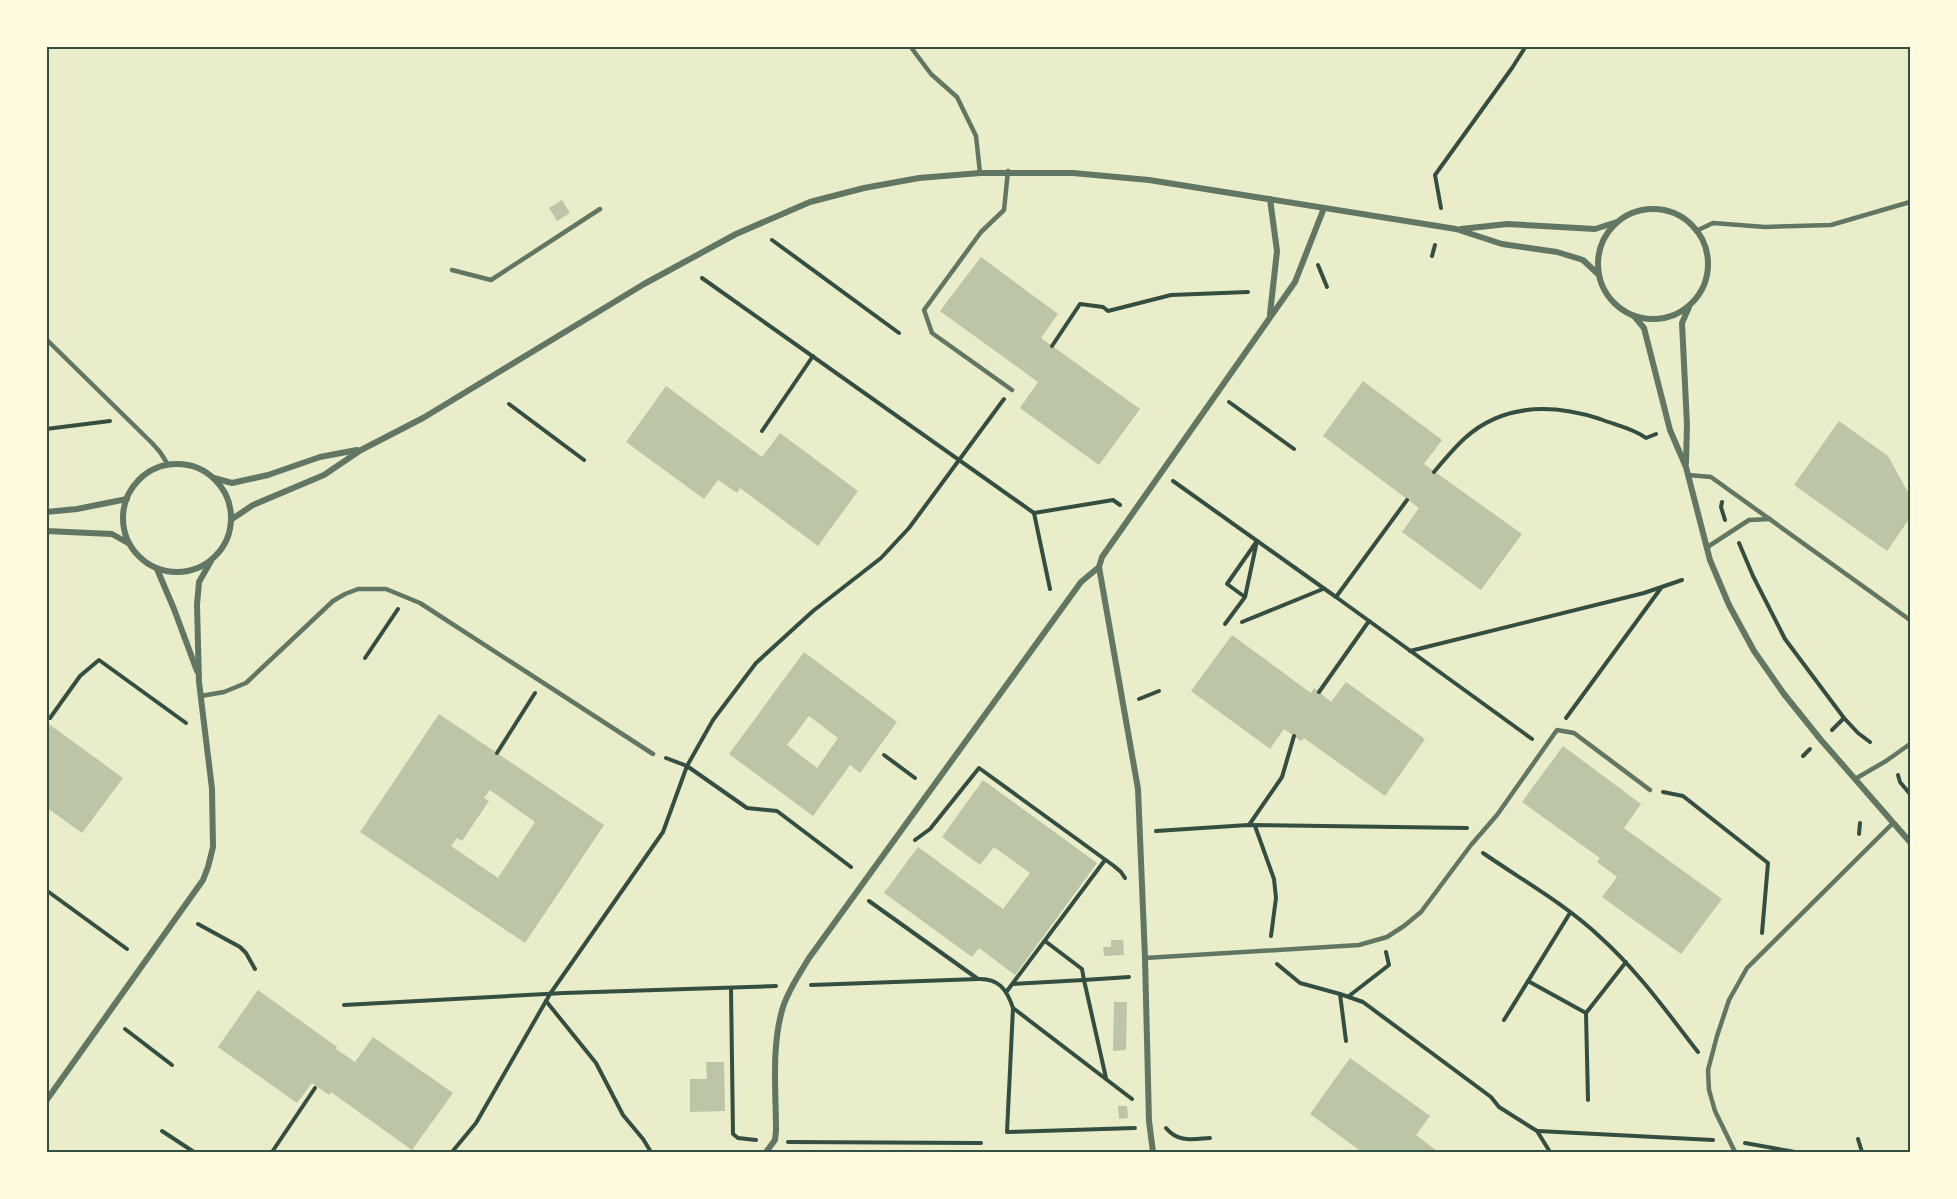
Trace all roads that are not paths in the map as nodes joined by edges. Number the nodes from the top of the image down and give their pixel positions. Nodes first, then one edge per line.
1 (910, 46) edge
2 (1008, 171) junction
3 (980, 173) junction
4 (1269, 199) junction
5 (1911, 202) edge
6 (1324, 207) junction
7 (600, 209) dead end
8 (1617, 222) junction
9 (1456, 229) junction
10 (1696, 231) junction
11 (452, 270) dead end
12 (1599, 276) junction
13 (1690, 304) junction
14 (1270, 315) junction
15 (1634, 316) junction
16 (46, 339) edge
17 (1011, 390) road end
18 (361, 450) junction
19 (166, 463) junction
20 (1686, 467) junction
21 (1688, 475) junction
22 (213, 478) junction
23 (127, 499) junction
24 (46, 512) edge
25 (232, 519) junction
26 (1770, 519) junction
27 (46, 531) edge
28 (129, 543) junction
29 (1706, 548) junction
30 (211, 561) junction
31 (1099, 567) junction
32 (157, 569) junction
33 (1911, 620) edge
34 (199, 677) junction
35 (201, 696) junction
36 (1911, 744) edge
37 (653, 754) road end
38 (1856, 779) junction
39 (1650, 790) road end
40 (1893, 823) junction
41 (1911, 842) edge
42 (1145, 958) junction
43 (46, 1101) edge
44 (766, 1152) edge
45 (1153, 1152) edge
46 (1735, 1152) edge

1 - 3 lane
2 - 3 street
2 - 4 street
2 - 17 lane
3 - 18 street
4 - 6 street
4 - 14 street
5 - 10 lane
6 - 9 street
6 - 14 street
7 - 11 lane
8 - 9 street
8 - 10 street
8 - 12 street
9 - 12 street
10 - 13 street
12 - 15 street
13 - 15 street
13 - 20 street
14 - 31 street
15 - 20 street
16 - 19 lane
18 - 22 street
18 - 25 street
19 - 22 street
19 - 23 street
20 - 21 street
21 - 26 lane
21 - 29 street
22 - 25 street
23 - 24 street
23 - 28 street
25 - 30 street
26 - 29 lane
26 - 33 lane
27 - 28 street
28 - 32 street
29 - 38 street
30 - 32 street
30 - 34 street
31 - 42 street
31 - 44 street
32 - 34 street
34 - 35 street
35 - 37 lane
35 - 43 street
36 - 38 lane
38 - 40 street
39 - 42 lane
40 - 41 street
40 - 46 lane
42 - 45 street

